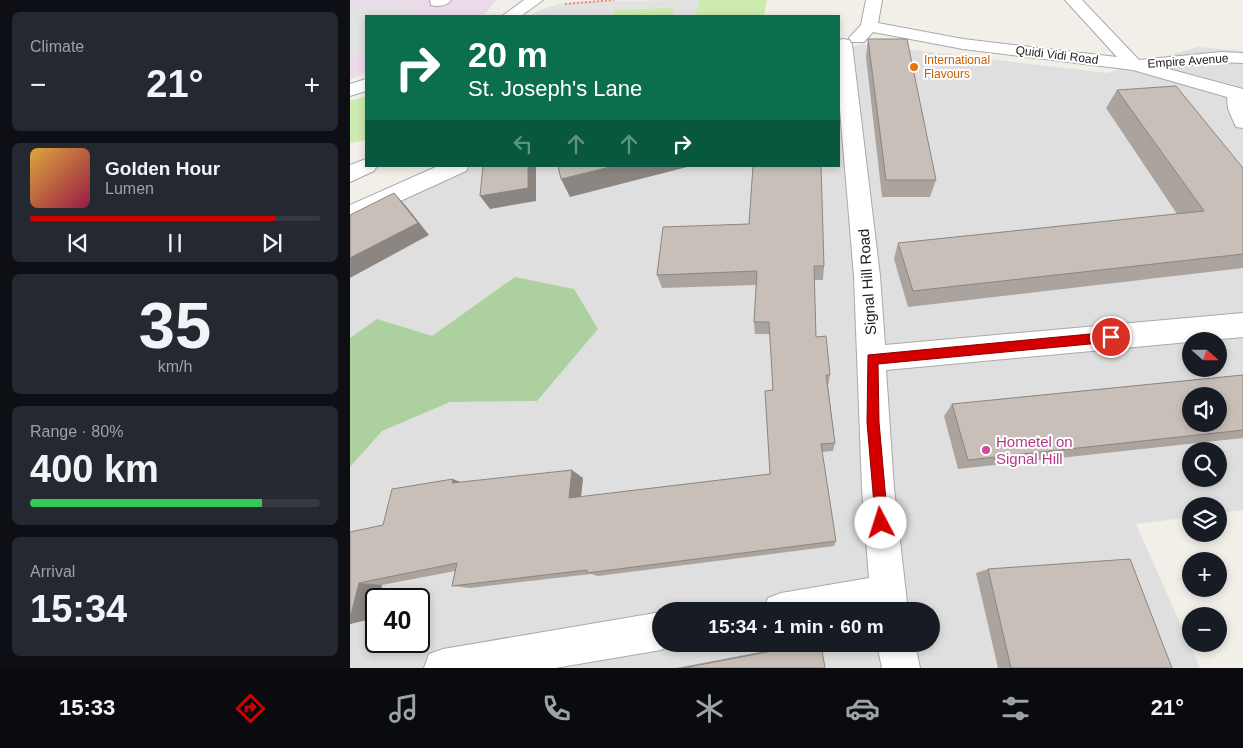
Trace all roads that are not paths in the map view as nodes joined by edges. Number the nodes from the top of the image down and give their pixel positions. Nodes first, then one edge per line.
1 (535, 0) edge
2 (874, 0) edge
3 (1073, 0) edge
4 (512, 15) edge
5 (870, 26) junction
6 (841, 44) edge
7 (1243, 58) edge
8 (1134, 65) junction
9 (365, 85) edge
10 (350, 90) edge
11 (1240, 94) edge
12 (1243, 122) edge
13 (365, 151) edge
14 (350, 153) edge
15 (365, 166) edge
16 (456, 167) edge
17 (350, 174) edge
18 (350, 215) edge
19 (1243, 325) edge
20 (872, 359) junction
21 (889, 602) edge
22 (652, 633) edge
23 (898, 652) edge
24 (443, 668) edge
25 (901, 668) edge

1 - 4 street
2 - 5 street
3 - 8 street
5 - 6 street
5 - 8 street, Quidi Vidi Road
6 - 20 street, Signal Hill Road
7 - 8 street, Empire Avenue
8 - 11 street, Quidi Vidi Road
9 - 10 street
11 - 12 street
13 - 14 street
15 - 17 street
16 - 18 street
19 - 20 street
20 - 21 street, Signal Hill Road
22 - 24 street
23 - 25 street

